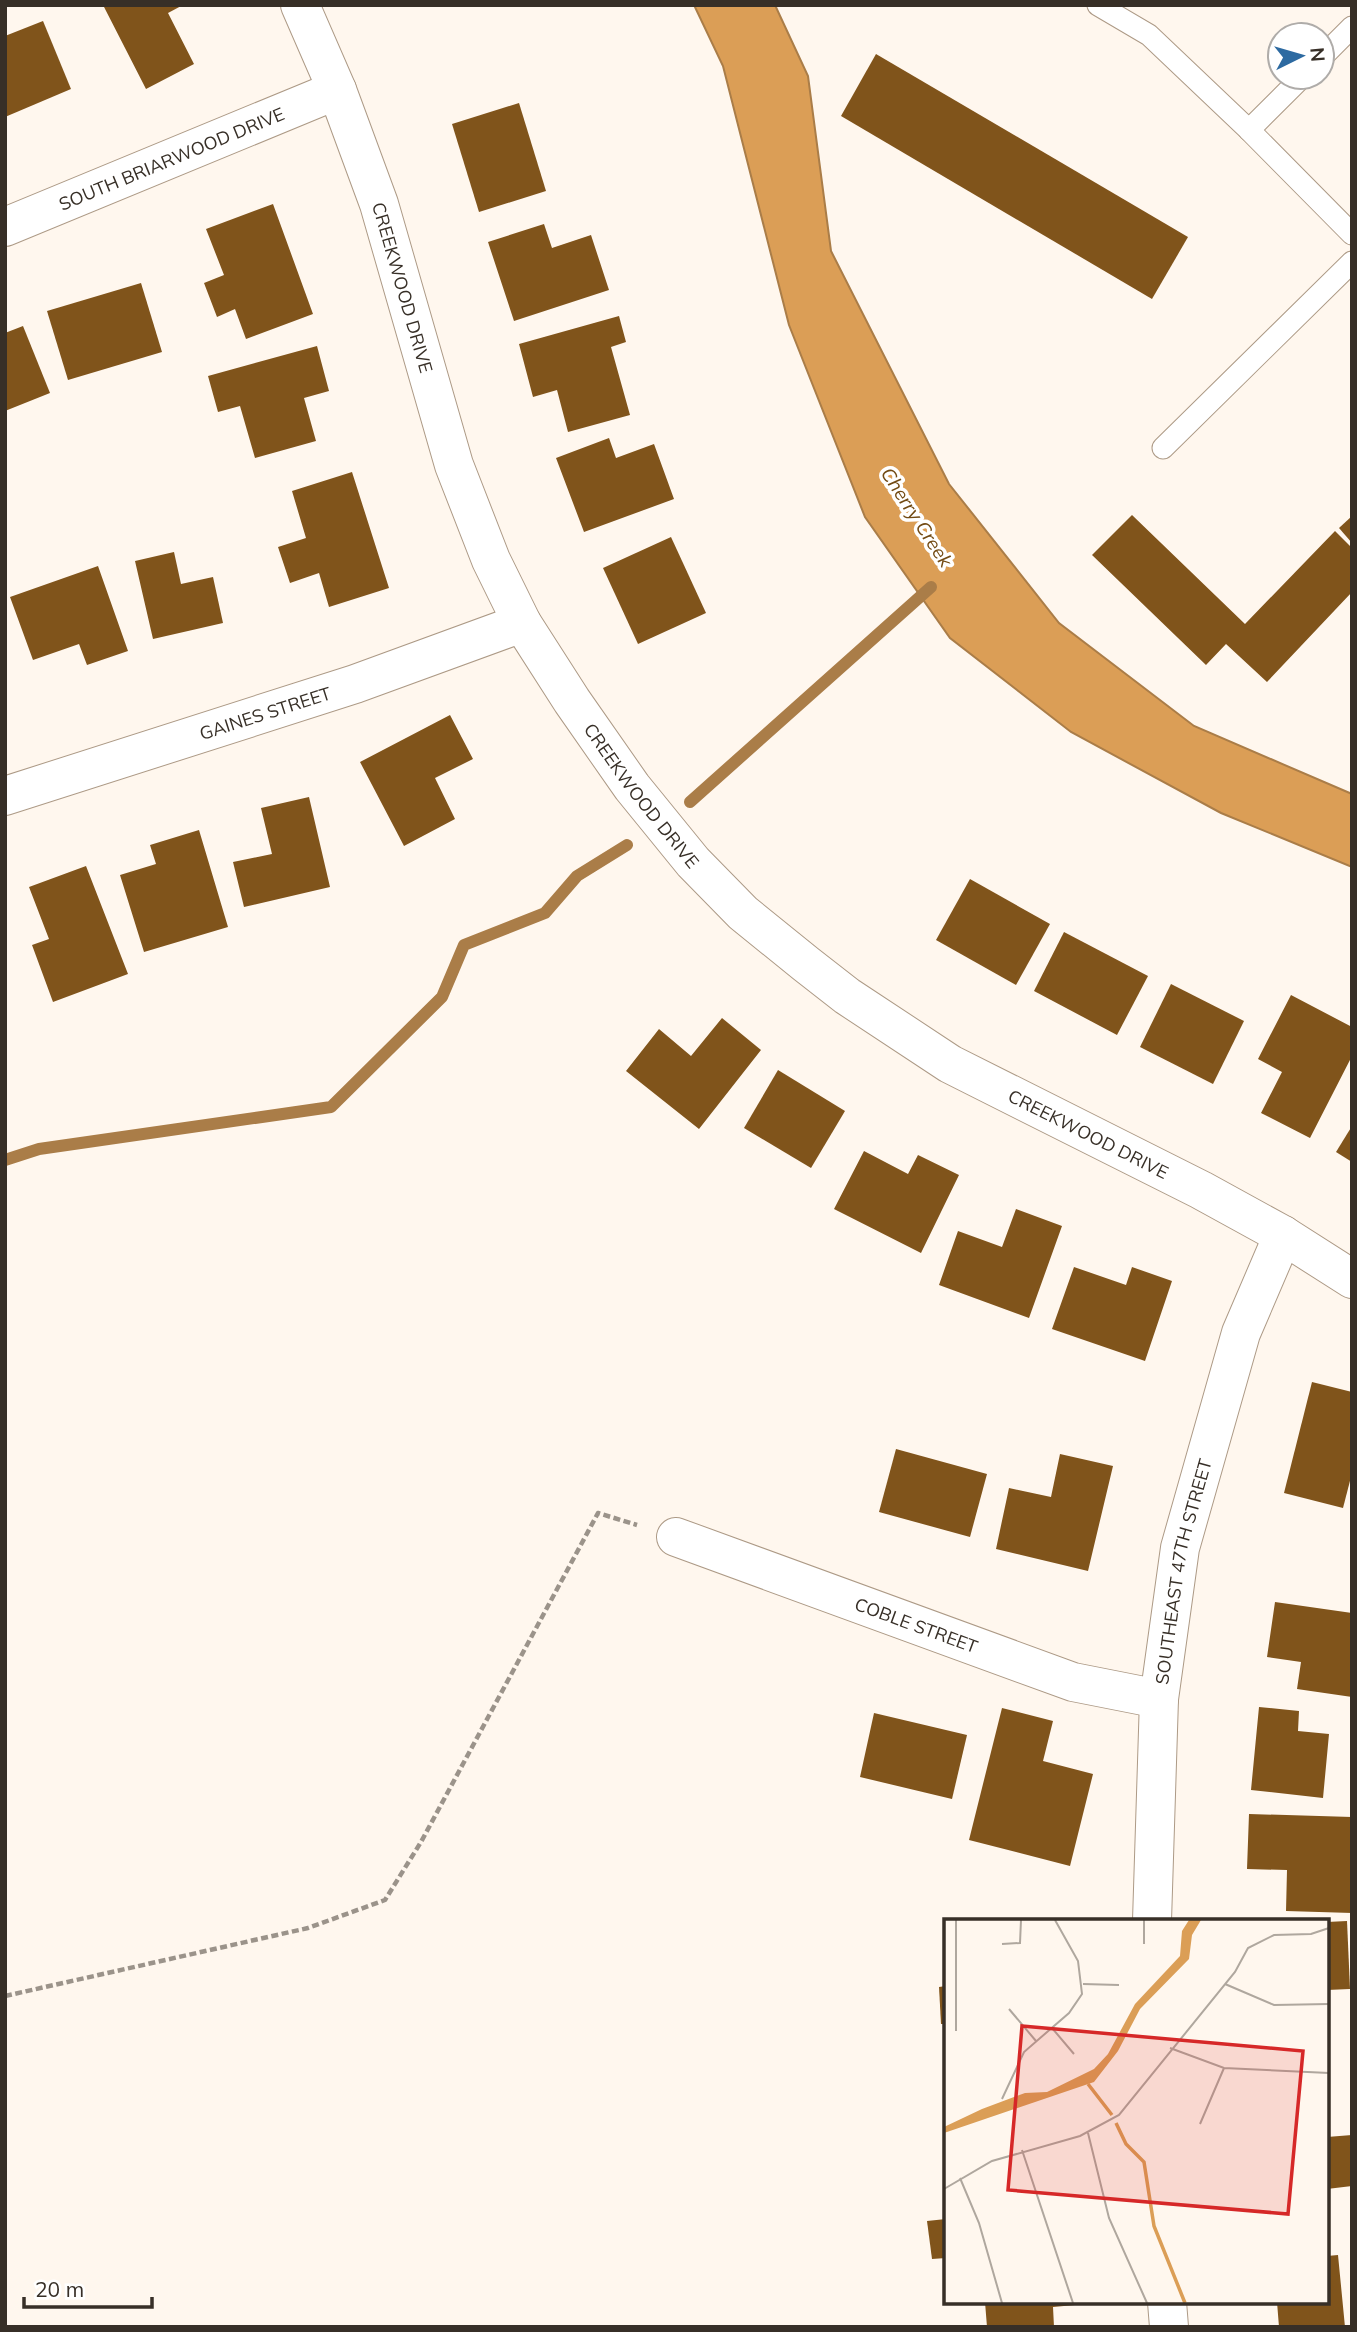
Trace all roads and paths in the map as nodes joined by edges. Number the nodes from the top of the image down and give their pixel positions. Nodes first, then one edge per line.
1 (300, 5) edge
2 (1098, 5) edge
3 (1352, 27) edge
4 (1336, 43) edge
5 (337, 90) junction
6 (1288, 91) edge
7 (1249, 131) junction
8 (5, 227) edge
9 (1352, 234) edge
10 (1352, 262) edge
11 (1163, 447) dead end
12 (522, 623) junction
13 (5, 796) edge
14 (1283, 1236) junction
15 (1352, 1279) edge
16 (676, 1537) joint
17 (1158, 1699) junction
18 (1152, 1919) edge
19 (5, 1996) edge
20 (1167, 2304) edge
21 (1170, 2327) edge

1 - 5 street, CREEKWOOD DRIVE
2 - 7 lane
3 - 4 lane
5 - 8 street, SOUTH BRIARWOOD DRIVE
5 - 12 street, CREEKWOOD DRIVE
6 - 7 lane
7 - 9 lane
10 - 11 lane
12 - 13 street, GAINES STREET
12 - 14 street, CREEKWOOD DRIVE
14 - 15 street, CREEKWOOD DRIVE
14 - 17 street, SOUTHEAST 47TH STREET
16 - 17 street, COBLE STREET
16 - 19 path
17 - 18 street, SOUTHEAST 47TH STREET
20 - 21 street

